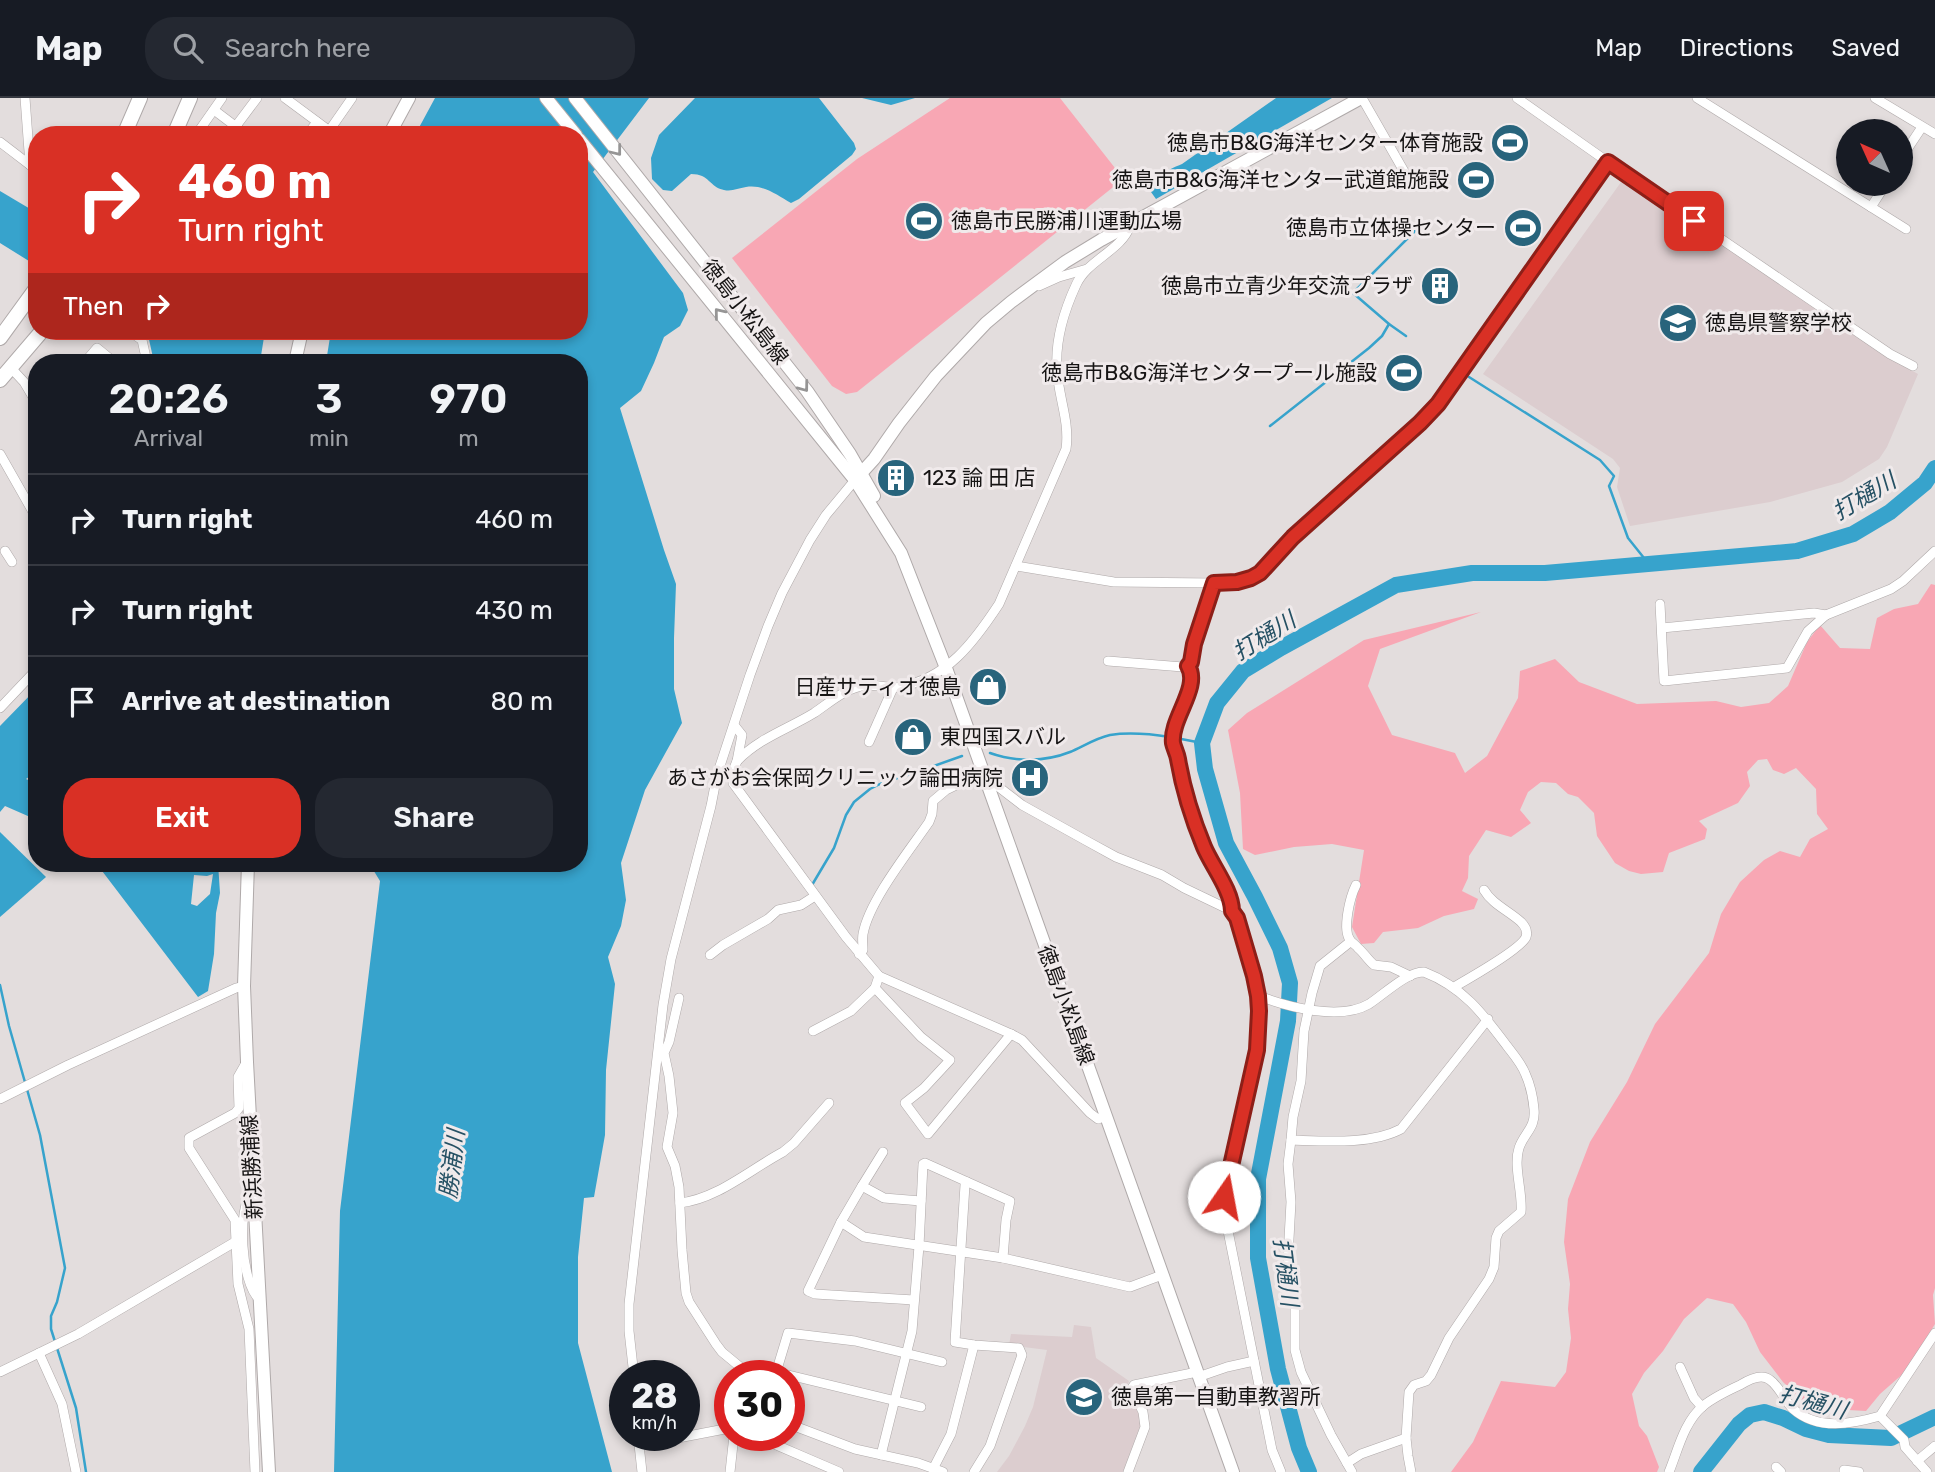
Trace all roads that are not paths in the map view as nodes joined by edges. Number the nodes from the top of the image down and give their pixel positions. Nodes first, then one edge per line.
1 (25, 98) edge
2 (140, 98) edge
3 (222, 98) edge
4 (257, 98) edge
5 (285, 98) edge
6 (352, 98) edge
7 (409, 98) edge
8 (546, 98) edge
9 (575, 98) edge
10 (1361, 98) edge
11 (1517, 98) edge
12 (1698, 98) edge
13 (1875, 98) edge
14 (190, 101) edge
15 (214, 110) junction
16 (317, 122) junction
17 (28, 126) edge
18 (128, 126) edge
19 (178, 126) edge
20 (202, 126) edge
21 (235, 126) edge
22 (237, 126) edge
23 (314, 126) edge
24 (322, 126) edge
25 (336, 126) edge
26 (394, 126) edge
27 (569, 126) edge
28 (1922, 127) junction
29 (1935, 134) edge
30 (1913, 140) edge
31 (0, 142) edge
32 (588, 150) edge
33 (1608, 162) junction
34 (28, 163) edge
35 (1413, 187) dead end
36 (1878, 196) edge
37 (1871, 207) junction
38 (1130, 226) junction
39 (1906, 229) dead end
40 (1087, 269) junction
41 (1031, 287) junction
42 (28, 299) edge
43 (0, 338) edge
44 (34, 340) edge
45 (1913, 366) dead end
46 (10, 368) junction
47 (0, 380) edge
48 (28, 389) edge
49 (0, 454) edge
50 (844, 457) junction
51 (9, 471) junction
52 (858, 476) junction
53 (0, 477) edge
54 (28, 504) edge
55 (1935, 551) edge
56 (1016, 566) junction
57 (1214, 583) junction
58 (1660, 604) dead end
59 (1826, 615) junction
60 (1661, 628) junction
61 (1108, 661) dead end
62 (1188, 666) junction
63 (946, 668) junction
64 (28, 678) edge
65 (893, 688) junction
66 (0, 708) edge
67 (734, 725) junction
68 (869, 742) dead end
69 (737, 761) junction
70 (732, 773) junction
71 (984, 777) junction
72 (715, 792) junction
73 (248, 872) edge
74 (1356, 885) dead end
75 (1484, 890) dead end
76 (815, 896) junction
77 (1232, 911) junction
78 (1350, 942) junction
79 (859, 954) junction
80 (710, 955) dead end
81 (879, 976) junction
82 (1409, 976) junction
83 (244, 986) junction
84 (1454, 987) junction
85 (875, 988) junction
86 (1261, 997) junction
87 (679, 998) dead end
88 (1306, 1009) junction
89 (1488, 1019) junction
90 (813, 1031) dead end
91 (1011, 1034) junction
92 (660, 1053) junction
93 (247, 1062) junction
94 (0, 1099) edge
95 (829, 1103) dead end
96 (1105, 1116) junction
97 (1291, 1140) junction
98 (883, 1152) dead end
99 (967, 1181) junction
100 (862, 1186) junction
101 (253, 1190) junction
102 (921, 1201) junction
103 (680, 1203) junction
104 (841, 1222) junction
105 (240, 1239) junction
106 (919, 1246) junction
107 (962, 1251) junction
108 (1003, 1258) junction
109 (1162, 1275) junction
110 (260, 1299) junction
111 (914, 1300) junction
112 (1935, 1334) edge
113 (974, 1345) junction
114 (39, 1353) junction
115 (906, 1354) junction
116 (632, 1360) edge
117 (731, 1360) edge
118 (780, 1360) edge
119 (942, 1362) dead end
120 (1254, 1362) junction
121 (1680, 1367) dead end
122 (0, 1372) edge
123 (1198, 1375) junction
124 (805, 1380) edge
125 (895, 1400) junction
126 (921, 1407) dead end
127 (1702, 1407) junction
128 (1880, 1416) junction
129 (805, 1430) edge
130 (1406, 1438) junction
131 (1935, 1446) edge
132 (640, 1451) edge
133 (732, 1451) edge
134 (790, 1451) edge
135 (881, 1455) junction
136 (1917, 1461) junction
137 (1347, 1463) junction
138 (938, 1470) edge
139 (1923, 1471) edge
140 (76, 1472) edge
141 (255, 1472) edge
142 (269, 1472) edge
143 (642, 1472) edge
144 (730, 1472) edge
145 (839, 1472) edge
146 (974, 1472) edge
147 (1128, 1472) edge
148 (1233, 1472) edge
149 (1281, 1472) edge
150 (1352, 1472) edge
151 (1411, 1472) edge
152 (1669, 1472) edge
153 (1844, 1472) edge
154 (1859, 1472) edge

1 - 17 street
2 - 18 main road
3 - 15 street
4 - 22 street
5 - 16 street
6 - 25 street
7 - 26 main road
8 - 27 main road
9 -> 50 main road, 徳島小松島線
10 - 35 street
10 - 38 main road
11 - 33 street
12 - 37 street
13 - 28 street
14 - 19 main road
15 - 20 street
15 - 21 street
16 - 23 street
16 - 24 street
28 - 29 street
28 - 30 street
31 - 34 street
50 -> 32 main road, 徳島小松島線
33 - 45 street
33 - 57 street
36 - 37 street
37 - 39 street
38 - 40 street
38 - 41 main road
40 - 41 street
40 - 56 street
41 - 52 main road
42 - 43 main road
44 - 46 main road
46 - 47 main road
46 - 48 street
49 - 51 street
50 - 52 main road, 徳島小松島線
51 - 53 street
51 - 54 street
52 - 63 main road, 徳島小松島線
52 - 67 street
55 - 59 street
56 - 57 street
56 - 63 street
57 - 62 street
58 - 60 street
59 - 60 street
59 - 60 street
61 - 62 street
62 - 77 street
63 - 65 street
63 - 71 main road, 徳島小松島線
64 - 66 street
65 - 68 street
65 - 69 street
67 - 69 street
67 - 72 street
69 - 70 street
70 - 72 street
70 - 76 street
71 - 77 street
71 - 79 street
71 - 96 main road, 徳島小松島線
72 - 92 street
73 - 83 main road, 新浜勝浦線
74 - 78 street
75 - 84 street
76 - 79 street
76 - 80 street
77 - 86 street
78 - 82 street
78 - 88 street
79 - 81 street
81 - 85 street
81 - 91 street
82 - 84 street
82 - 88 street
83 - 93 main road, 新浜勝浦線
83 - 94 street
84 - 89 street
85 - 90 street
85 - 91 street
86 - 88 street
86 - 120 street
87 - 92 street
88 - 97 street
89 - 97 street
89 - 130 street
91 - 96 street
92 - 103 street
92 - 116 street
93 - 101 main road, 新浜勝浦線
93 - 105 street
95 - 103 street
96 - 109 main road, 徳島小松島線
97 - 137 street
98 - 100 street
99 - 102 street
99 - 107 street
99 - 108 street
100 - 102 street
100 - 104 street
101 - 105 street
101 - 110 main road, 新浜勝浦線
102 - 106 street
103 - 117 street
104 - 106 street
104 - 111 street
105 - 110 street
105 - 114 street
105 - 141 street
106 - 107 street
106 - 111 street
107 - 108 street
107 - 113 street
108 - 109 street
109 - 123 main road, 徳島小松島線
110 - 142 main road, 新浜勝浦線
111 - 115 street
112 - 128 street
113 - 138 street
113 - 146 street
114 - 122 street
114 - 140 street
115 - 118 street
115 - 119 street
115 - 125 street
120 - 123 street
120 - 149 street
121 - 127 street
123 - 147 street
123 - 148 main road, 徳島小松島線
124 - 125 street
125 - 126 street
125 - 135 street
127 - 128 street
127 - 152 street
128 - 136 street
129 - 135 street
130 - 137 street
130 - 151 street
131 - 136 street
132 - 143 street
133 - 144 street
134 - 145 street
135 - 138 street
136 - 139 street
137 - 150 street
153 - 154 street

